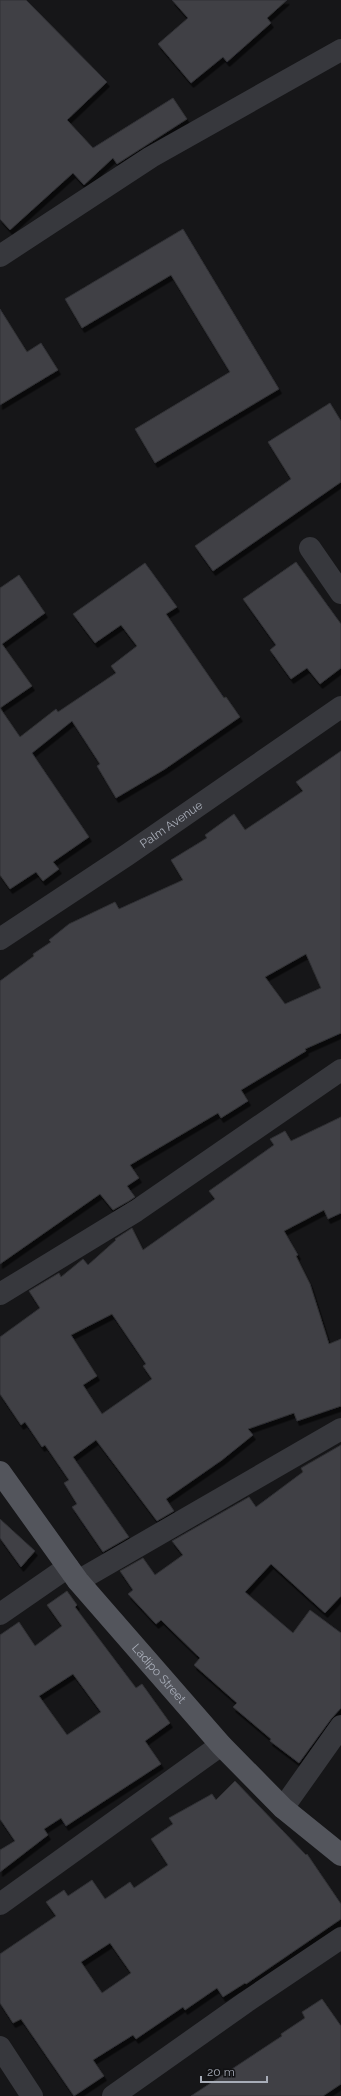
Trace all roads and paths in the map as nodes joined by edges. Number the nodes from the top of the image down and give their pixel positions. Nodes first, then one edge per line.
1 (341, 50) edge
2 (0, 256) edge
3 (310, 548) dead end
4 (341, 593) edge
5 (341, 707) edge
6 (0, 940) edge
7 (341, 1070) edge
8 (0, 1294) edge
9 (341, 1429) edge
10 (0, 1472) edge
11 (73, 1574) junction
12 (0, 1614) edge
13 (341, 1726) edge
14 (221, 1745) junction
15 (284, 1808) junction
16 (341, 1855) edge
17 (0, 1904) edge
18 (341, 1938) edge
19 (0, 2047) edge
20 (32, 2096) edge
21 (113, 2096) edge

1 - 2 street
3 - 4 street
5 - 6 street, Palm Avenue
7 - 8 street
9 - 11 street
10 - 11 main road, Ladipo Street
11 - 12 street
11 - 14 main road, Ladipo Street
13 - 15 street
14 - 15 main road, Ladipo Street
14 - 17 street
15 - 16 main road, Ladipo Street
18 - 21 street
19 - 20 street

